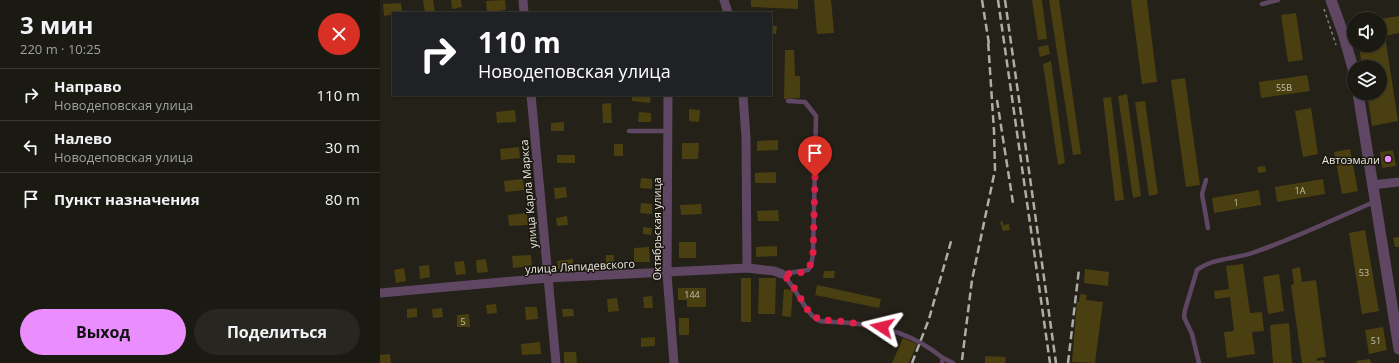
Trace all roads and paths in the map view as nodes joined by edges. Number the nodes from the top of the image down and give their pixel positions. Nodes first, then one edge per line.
1 (523, 0) edge
2 (724, 0) edge
3 (1278, 0) edge
4 (1330, 2) edge
5 (1262, 4) dead end
6 (524, 12) edge
7 (728, 12) edge
8 (1338, 52) dead end
9 (1348, 60) edge
10 (531, 96) edge
11 (668, 96) edge
12 (743, 96) edge
13 (1356, 100) edge
14 (788, 102) dead end
15 (629, 131) dead end
16 (668, 131) junction
17 (1206, 180) dead end
18 (1399, 182) edge
19 (1372, 185) junction
20 (1375, 202) junction
21 (1208, 228) dead end
22 (746, 268) junction
23 (667, 274) junction
24 (782, 274) junction
25 (548, 278) junction
26 (380, 293) edge
27 (1399, 349) edge
28 (943, 360) edge
29 (556, 363) edge
30 (674, 363) edge
31 (953, 363) edge
32 (1200, 363) edge

1 - 6 street
2 - 7 street
3 - 5 lane
4 - 8 path
4 - 9 street
10 - 25 street, улица Карла Маркса
11 - 16 street, Октябрьская улица
12 - 22 street
13 - 19 street
14 - 24 lane
15 - 16 lane
16 - 23 street, Октябрьская улица
17 - 21 lane
18 - 19 street
19 - 20 street
20 - 27 street
20 - 32 lane
22 - 23 street, улица Ляпидевского
22 - 24 street, улица Ляпидевского
23 - 25 street, улица Ляпидевского
23 - 30 street, Октябрьская улица
24 - 28 lane
25 - 26 street, улица Ляпидевского
25 - 29 street, улица Карла Маркса
28 - 31 lane

